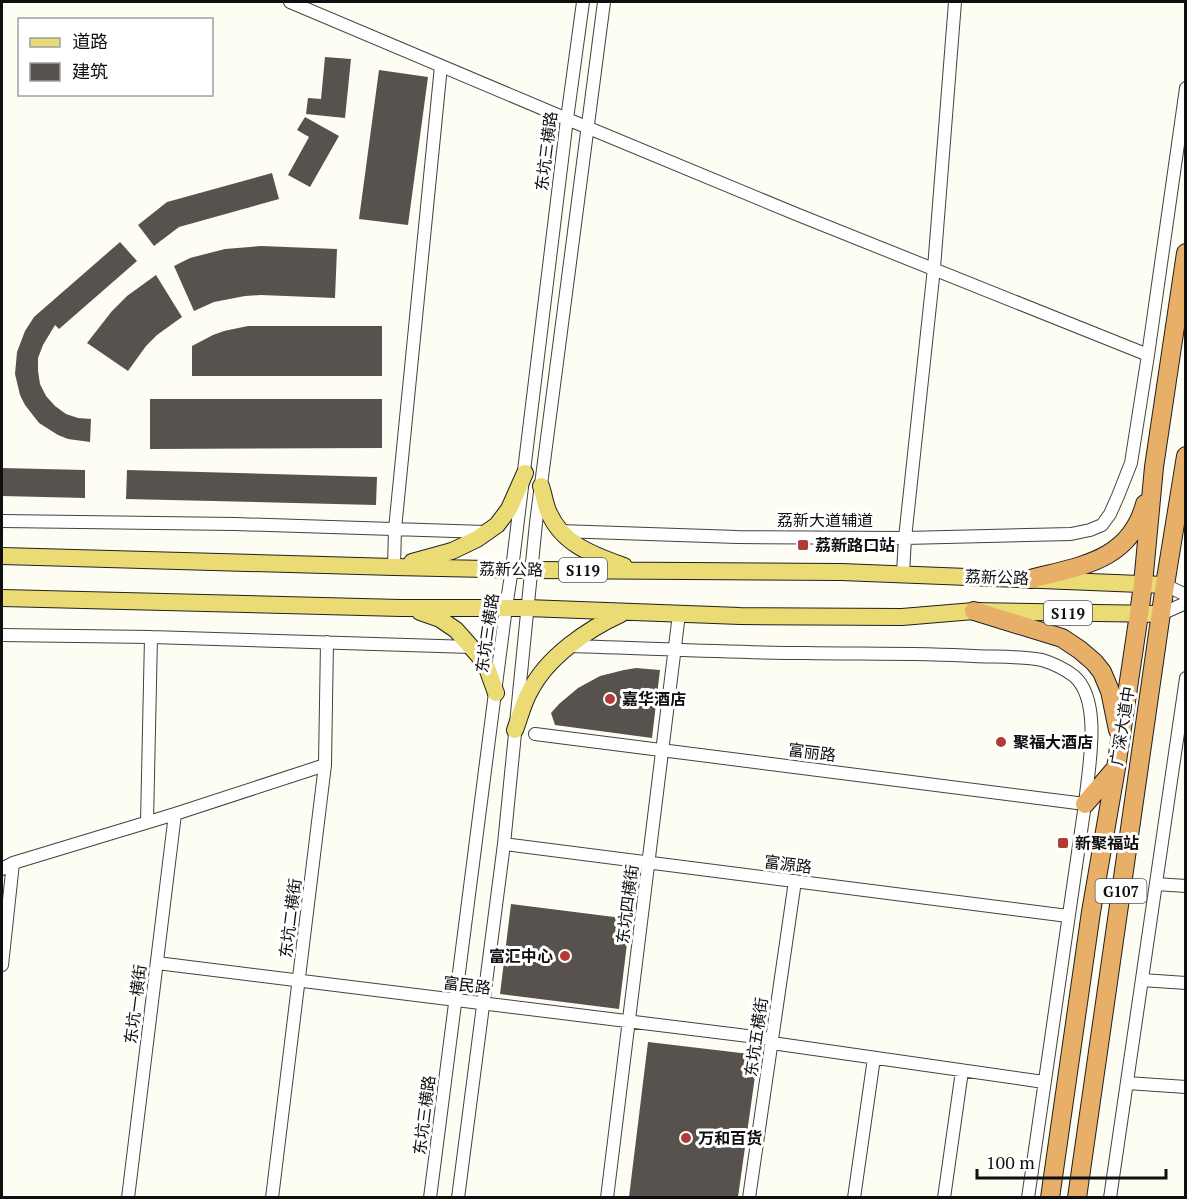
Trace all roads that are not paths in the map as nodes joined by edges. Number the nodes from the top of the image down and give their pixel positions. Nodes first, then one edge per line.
1 (290, 2) edge
2 (583, 2) edge
3 (604, 2) edge
4 (955, 2) edge
5 (441, 66) junction
6 (1185, 88) edge
7 (567, 119) junction
8 (588, 128) junction
9 (1185, 253) edge
10 (934, 268) junction
11 (1148, 355) junction
12 (1185, 456) edge
13 (1154, 467) junction
14 (525, 473) junction
15 (541, 486) junction
16 (2, 520) edge
17 (395, 529) junction
18 (560, 531) junction
19 (485, 532) junction
20 (905, 538) junction
21 (2, 556) edge
22 (394, 567) junction
23 (513, 569) junction
24 (531, 570) junction
25 (636, 570) junction
26 (903, 573) junction
27 (1031, 579) junction
28 (1143, 584) junction
29 (1165, 585) junction
30 (1185, 595) edge
31 (2, 598) edge
32 (1185, 603) edge
33 (506, 607) junction
34 (408, 608) junction
35 (527, 608) junction
36 (974, 611) junction
37 (625, 612) junction
38 (679, 614) junction
39 (1139, 614) junction
40 (1161, 614) junction
41 (2, 635) edge
42 (151, 637) junction
43 (327, 642) junction
44 (569, 646) junction
45 (471, 647) junction
46 (674, 649) junction
47 (1185, 678) edge
48 (496, 693) junction
49 (515, 730) junction
50 (535, 734) dead end
51 (1120, 744) junction
52 (662, 750) junction
53 (1180, 752) edge
54 (325, 765) junction
55 (1116, 768) junction
56 (1085, 804) junction
57 (175, 814) junction
58 (147, 822) junction
59 (504, 844) junction
60 (648, 863) junction
61 (7, 866) edge
62 (795, 881) junction
63 (1156, 884) junction
64 (1185, 886) edge
65 (1068, 916) junction
66 (157, 963) junction
67 (2, 965) edge
68 (299, 980) junction
69 (1142, 980) junction
70 (1185, 983) edge
71 (456, 1000) junction
72 (483, 1003) junction
73 (629, 1021) junction
74 (772, 1041) junction
75 (874, 1058) junction
76 (962, 1071) junction
77 (1044, 1083) junction
78 (1127, 1083) junction
79 (1185, 1087) edge
80 (128, 1197) edge
81 (272, 1197) edge
82 (430, 1197) edge
83 (458, 1197) edge
84 (607, 1197) edge
85 (749, 1197) edge
86 (854, 1197) edge
87 (944, 1197) edge
88 (1028, 1197) edge
89 (1050, 1197) edge
90 (1077, 1197) edge
91 (1110, 1197) edge

1 - 5 street
2 - 7 street, 东坑三横路
3 - 8 street
4 - 10 street
5 - 7 street
5 - 17 street
6 - 11 street
7 - 8 street
7 - 14 street, 东坑三横路
8 - 10 street
8 - 15 street
9 - 13 highway, 广深大道中 / G107
10 - 11 street
10 - 20 street
11 - 20 street, 荔新大道辅道
12 - 29 highway, 广深大道中 / G107
13 - 27 highway
13 - 28 highway, 广深大道中 / G107
14 - 19 main road
14 - 23 street, 东坑三横路
15 - 18 main road
15 - 24 street
16 - 17 street
17 - 19 street
17 - 22 street
18 - 20 street, 荔新大道辅道
18 - 25 main road
19 - 22 main road
20 - 26 street
21 - 22 main road, 荔新公路 / S119
22 - 23 main road, 荔新公路 / S119
23 - 24 main road, 荔新公路 / S119
23 - 33 street, 东坑三横路
24 - 25 main road, 荔新公路 / S119
24 - 35 street
25 - 26 main road, 荔新公路 / S119
26 - 27 main road, 荔新公路 / S119
27 - 28 main road, 荔新公路 / S119
28 - 29 main road, 荔新公路 / S119
28 - 39 highway, 广深大道中 / G107
29 - 30 street
29 - 40 highway, 广深大道中 / G107
31 - 34 main road, 荔新公路 / S119
32 - 40 street
33 - 34 main road, 荔新公路 / S119
33 - 35 main road, 荔新公路 / S119
33 - 48 street, 东坑三横路
34 - 45 main road
35 - 37 main road, 荔新公路 / S119
35 - 49 street
36 - 38 main road, 荔新公路 / S119
36 - 39 main road, 荔新公路 / S119
36 - 51 highway
37 - 38 main road, 荔新公路 / S119
37 - 44 main road
38 - 46 street, 东坑四横街
39 - 40 main road, 荔新公路 / S119
39 - 51 highway, 广深大道中 / G107
40 - 90 highway, 广深大道中 / G107
41 - 42 street
42 - 43 street
42 - 58 street
43 - 45 street
43 - 54 street, 东坑二横街
44 - 46 street
44 - 49 main road
45 - 48 main road
46 - 52 street, 东坑四横街
46 - 56 street
47 - 53 street
48 - 71 street, 东坑三横路
49 - 59 street
50 - 52 street, 富丽路
51 - 55 highway, 广深大道中 / G107
52 - 56 street, 富丽路
52 - 60 street, 东坑四横街
53 - 63 street
54 - 57 street
54 - 68 street, 东坑二横街
55 - 56 highway
55 - 89 highway, 广深大道中 / G107
56 - 65 street
57 - 58 street
57 - 66 street, 东坑一横街
58 - 61 street
59 - 60 street, 富源路
59 - 72 street
60 - 62 street, 富源路
60 - 73 street, 东坑四横街
61 - 67 street
62 - 65 street, 富源路
62 - 74 street, 东坑五横街
63 - 64 street
63 - 69 street
65 - 77 street
66 - 68 street, 富民路
66 - 80 street, 东坑一横街
68 - 71 street, 富民路
68 - 81 street, 东坑二横街
69 - 70 street
69 - 78 street
71 - 72 street, 富民路
71 - 82 street, 东坑三横路
72 - 73 street, 富民路
72 - 83 street
73 - 74 street, 富民路
73 - 84 street, 东坑四横街
74 - 75 street, 富民路
74 - 85 street, 东坑五横街
75 - 76 street, 富民路
75 - 86 street
76 - 77 street, 富民路
76 - 87 street
77 - 88 street
78 - 79 street
78 - 91 street

